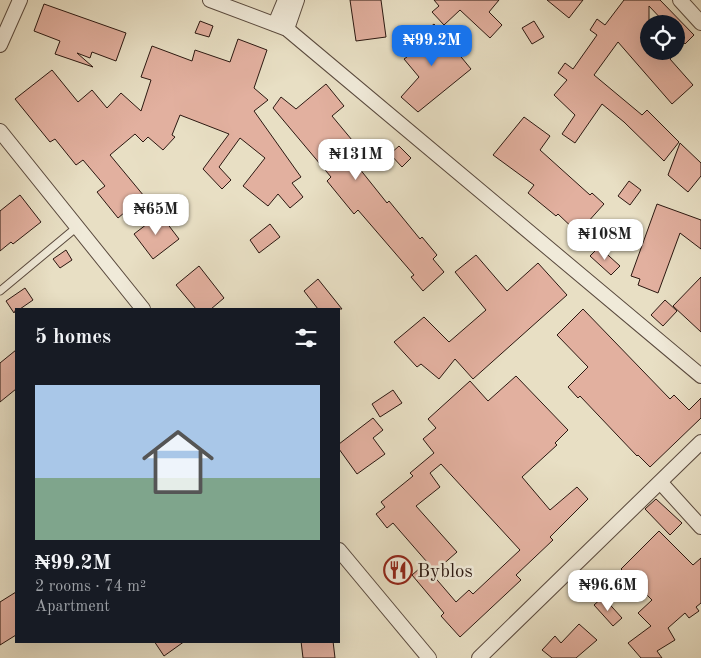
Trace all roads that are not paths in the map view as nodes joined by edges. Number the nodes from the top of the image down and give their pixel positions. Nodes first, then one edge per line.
1 (20, 0) edge
2 (210, 0) edge
3 (285, 0) edge
4 (297, 0) edge
5 (680, 0) edge
6 (701, 23) edge
7 (281, 26) junction
8 (0, 45) edge
9 (0, 131) edge
10 (76, 227) junction
11 (0, 290) edge
12 (142, 308) edge
13 (701, 376) edge
14 (701, 442) edge
15 (661, 482) junction
16 (701, 527) edge
17 (340, 551) edge
18 (487, 656) edge
19 (429, 658) edge

1 - 8 street
2 - 7 street
3 - 7 street
4 - 7 street
5 - 6 street
7 - 13 street
9 - 10 street
10 - 11 lane
10 - 12 street
14 - 15 street
15 - 16 street
15 - 18 street
17 - 19 street

